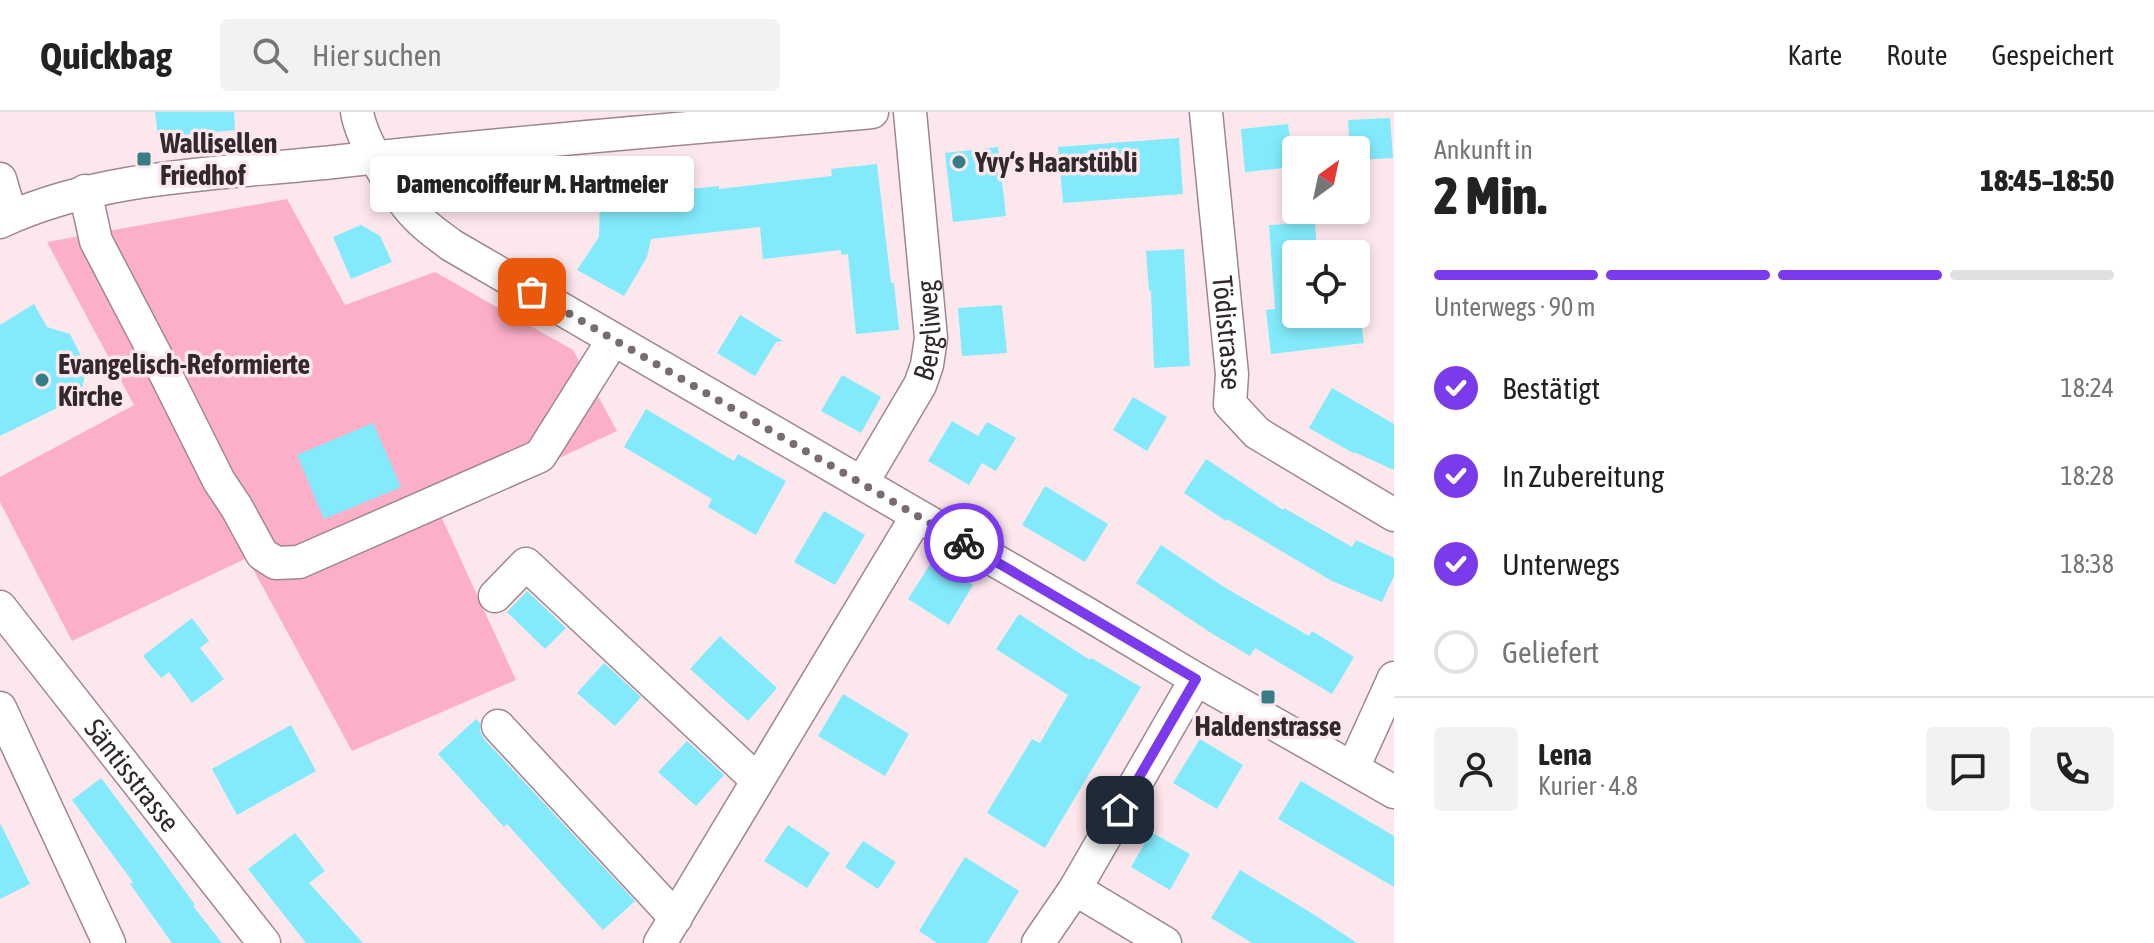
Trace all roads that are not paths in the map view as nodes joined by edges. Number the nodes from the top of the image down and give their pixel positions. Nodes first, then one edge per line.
1 (357, 112) edge
2 (872, 112) edge
3 (910, 112) edge
4 (1206, 112) edge
5 (375, 156) junction
6 (0, 179) edge
7 (85, 191) junction
8 (6, 219) edge
9 (613, 340) junction
10 (862, 483) junction
11 (1394, 515) edge
12 (917, 516) junction
13 (495, 596) dead end
14 (0, 607) edge
15 (1394, 678) edge
16 (1196, 679) junction
17 (0, 708) edge
18 (498, 726) dead end
19 (1353, 768) junction
20 (757, 780) junction
21 (1394, 792) edge
22 (1075, 889) junction
23 (668, 931) edge
24 (109, 943) edge
25 (264, 943) edge
26 (1038, 943) edge
27 (1165, 943) edge

1 - 5 street
2 - 5 street
3 - 10 street, Bergliweg
4 - 11 street, Tödistrasse
5 - 7 street
5 - 9 street
6 - 8 street
7 - 8 street
7 - 9 street
9 - 10 street
10 - 12 street
12 - 16 street
12 - 20 street
13 - 20 street
14 - 25 street, Säntisstrasse
15 - 19 street
16 - 19 street
16 - 22 street
17 - 24 street
18 - 23 street
19 - 21 street
20 - 23 street
22 - 26 street
22 - 27 street

